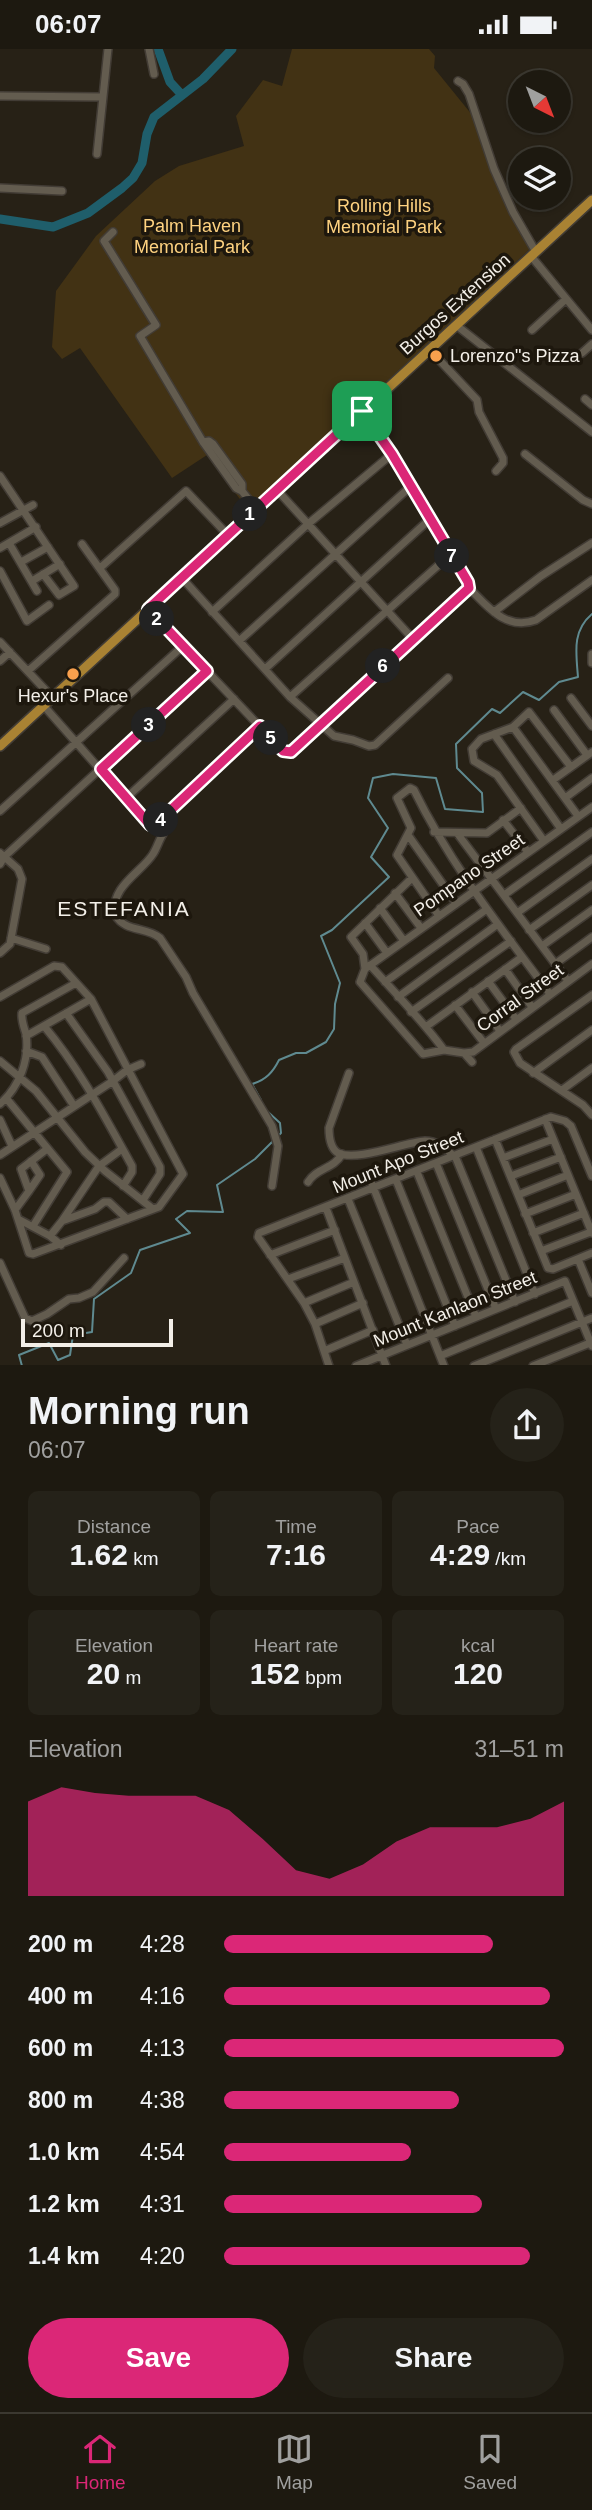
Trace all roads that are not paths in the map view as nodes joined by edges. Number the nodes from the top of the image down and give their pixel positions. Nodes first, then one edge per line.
1 (108, 49) edge
2 (149, 49) edge
3 (154, 74) dead end
4 (458, 81) dead end
5 (0, 96) edge
6 (103, 97) junction
7 (97, 154) dead end
8 (0, 188) edge
9 (62, 191) dead end
10 (592, 200) edge
11 (113, 232) dead end
12 (533, 254) junction
13 (566, 299) junction
14 (456, 325) junction
15 (532, 330) dead end
16 (592, 330) edge
17 (592, 344) edge
18 (429, 349) junction
19 (582, 353) dead end
20 (585, 399) dead end
21 (592, 405) edge
22 (362, 411) junction
23 (592, 432) edge
24 (392, 454) junction
25 (525, 454) dead end
26 (496, 471) dead end
27 (0, 476) edge
28 (410, 487) junction
29 (277, 490) junction
30 (592, 505) edge
31 (29, 507) junction
32 (256, 509) junction
33 (2, 519) edge
34 (430, 519) junction
35 (308, 524) junction
36 (36, 527) junction
37 (228, 535) junction
38 (9, 543) junction
39 (592, 543) edge
40 (82, 544) dead end
41 (48, 547) junction
42 (0, 548) edge
43 (335, 554) junction
44 (451, 554) junction
45 (21, 562) junction
46 (60, 564) junction
47 (100, 568) junction
48 (0, 571) edge
49 (43, 574) junction
50 (181, 578) junction
51 (592, 580) edge
52 (32, 581) junction
53 (361, 582) junction
54 (469, 588) junction
55 (37, 591) dead end
56 (49, 605) dead end
57 (148, 609) junction
58 (387, 611) junction
59 (212, 612) junction
60 (494, 613) junction
61 (413, 639) junction
62 (239, 641) junction
63 (0, 642) edge
64 (183, 646) junction
65 (10, 652) junction
66 (592, 654) edge
67 (0, 661) edge
68 (592, 663) edge
69 (265, 669) junction
70 (28, 671) junction
71 (207, 671) junction
72 (448, 678) dead end
73 (52, 697) junction
74 (290, 697) junction
75 (571, 698) dead end
76 (234, 699) junction
77 (43, 705) junction
78 (554, 710) dead end
79 (321, 724) junction
80 (260, 726) junction
81 (592, 726) edge
82 (513, 727) junction
83 (494, 734) junction
84 (76, 741) junction
85 (0, 746) edge
86 (590, 753) edge
87 (571, 767) junction
88 (101, 769) junction
89 (592, 778) edge
90 (552, 781) junction
91 (565, 798) junction
92 (125, 799) junction
93 (592, 807) edge
94 (521, 808) junction
95 (0, 811) edge
96 (578, 816) junction
97 (503, 820) junction
98 (160, 821) junction
99 (561, 829) junction
100 (434, 832) junction
101 (592, 832) edge
102 (457, 833) junction
103 (408, 835) junction
104 (544, 841) junction
105 (528, 852) junction
106 (1, 858) edge
107 (592, 859) edge
108 (412, 878) junction
109 (491, 879) junction
110 (592, 885) edge
111 (474, 891) junction
112 (396, 893) junction
113 (504, 895) junction
114 (456, 903) junction
115 (380, 908) junction
116 (486, 909) junction
117 (592, 910) edge
118 (517, 913) junction
119 (439, 916) junction
120 (365, 923) junction
121 (498, 924) junction
122 (421, 928) junction
123 (529, 930) junction
124 (592, 937) edge
125 (11, 938) junction
126 (404, 941) junction
127 (510, 941) junction
128 (542, 946) junction
129 (46, 949) dead end
130 (0, 953) edge
131 (387, 953) junction
132 (522, 957) junction
133 (555, 964) junction
134 (592, 964) edge
135 (367, 967) junction
136 (505, 969) junction
137 (488, 981) junction
138 (568, 981) junction
139 (385, 982) junction
140 (76, 983) junction
141 (472, 992) junction
142 (550, 994) junction
143 (592, 995) edge
144 (0, 996) edge
145 (398, 997) junction
146 (91, 999) junction
147 (455, 1005) junction
148 (532, 1007) junction
149 (411, 1012) junction
150 (66, 1013) junction
151 (516, 1019) junction
152 (44, 1026) junction
153 (427, 1026) junction
154 (592, 1030) edge
155 (500, 1031) junction
156 (26, 1036) junction
157 (484, 1043) junction
158 (444, 1050) junction
159 (26, 1051) junction
160 (464, 1053) junction
161 (0, 1061) edge
162 (472, 1062) dead end
163 (141, 1064) dead end
164 (592, 1068) edge
165 (127, 1070) junction
166 (349, 1073) dead end
167 (533, 1073) junction
168 (20, 1077) junction
169 (113, 1081) junction
170 (562, 1090) junction
171 (93, 1094) junction
172 (3, 1101) edge
173 (74, 1106) junction
174 (592, 1115) edge
175 (548, 1118) junction
176 (57, 1119) junction
177 (0, 1120) edge
178 (34, 1132) junction
179 (495, 1139) junction
180 (553, 1139) junction
181 (12, 1146) junction
182 (476, 1147) junction
183 (47, 1149) junction
184 (122, 1149) junction
185 (341, 1154) junction
186 (0, 1155) edge
187 (454, 1156) junction
188 (561, 1157) junction
189 (503, 1158) junction
190 (31, 1161) junction
191 (436, 1163) junction
192 (99, 1166) junction
193 (417, 1171) junction
194 (568, 1175) junction
195 (510, 1176) junction
196 (592, 1177) edge
197 (0, 1178) edge
198 (370, 1179) dead end
199 (396, 1180) junction
200 (309, 1182) dead end
201 (272, 1186) dead end
202 (123, 1187) junction
203 (373, 1189) junction
204 (29, 1191) junction
205 (576, 1194) junction
206 (518, 1195) junction
207 (348, 1199) junction
208 (143, 1200) junction
209 (326, 1208) junction
210 (153, 1209) junction
211 (15, 1210) junction
212 (584, 1213) junction
213 (526, 1214) junction
214 (18, 1219) junction
215 (127, 1219) junction
216 (62, 1221) junction
217 (33, 1226) junction
218 (335, 1230) junction
219 (533, 1233) junction
220 (592, 1233) edge
221 (50, 1236) junction
222 (61, 1245) junction
223 (541, 1251) junction
224 (592, 1253) edge
225 (270, 1255) junction
226 (124, 1258) dead end
227 (345, 1258) junction
228 (578, 1259) junction
229 (0, 1263) edge
230 (288, 1279) junction
231 (355, 1282) junction
232 (10, 1285) junction
233 (0, 1290) edge
234 (535, 1293) junction
235 (592, 1293) edge
236 (573, 1301) junction
237 (515, 1302) junction
238 (304, 1303) junction
239 (363, 1303) junction
240 (496, 1309) junction
241 (476, 1317) junction
242 (592, 1318) edge
243 (582, 1322) junction
244 (315, 1324) junction
245 (455, 1326) junction
246 (373, 1330) junction
247 (432, 1335) junction
248 (591, 1344) edge
249 (407, 1345) junction
250 (324, 1351) junction
251 (382, 1355) junction
252 (440, 1356) junction
253 (329, 1365) edge
254 (358, 1365) edge
255 (386, 1365) edge
256 (444, 1365) edge
257 (476, 1365) edge
258 (536, 1365) edge

1 - 6 street
2 - 3 street
4 - 12 street
5 - 6 street
6 - 7 street
8 - 9 street
10 - 12 main road, Burgos Extension
11 - 32 street
12 - 13 street
12 - 14 main road, Burgos Extension
13 - 15 street
13 - 16 street
14 - 18 main road, Burgos Extension
14 - 23 street
17 - 19 street
18 - 22 main road, Burgos Extension
18 - 26 street
20 - 21 street
22 - 24 street
22 - 29 main road, Burgos Extension
24 - 28 street
24 - 35 street
25 - 30 street
27 - 31 street
28 - 34 street
28 - 43 street
29 - 32 main road, Burgos Extension
29 - 35 street
31 - 33 street
31 - 36 street
32 - 37 main road, Burgos Extension
34 - 44 street
34 - 53 street
35 - 43 street
35 - 59 street
36 - 38 street
36 - 41 street
37 - 47 street
37 - 50 main road, Burgos Extension
38 - 42 street
38 - 45 street
39 - 60 street
40 - 47 street
41 - 45 street
41 - 46 street
43 - 53 street
43 - 62 street
44 - 54 street
44 - 58 street
45 - 52 street
46 - 49 street
46 - 49 street
47 - 70 street
48 - 56 street
49 - 52 street
50 - 57 main road, Burgos Extension
50 - 59 street
51 - 60 street
52 - 55 street
53 - 58 street
53 - 69 street
54 - 60 street
54 - 61 street
57 - 64 street
57 - 73 main road, Burgos Extension
58 - 61 street
58 - 74 street
59 - 62 street
61 - 79 street
62 - 69 street
63 - 65 street
64 - 71 street
64 - 84 street
65 - 67 street
65 - 70 street
66 - 68 street
69 - 74 street
70 - 73 street
71 - 76 street
71 - 88 street
72 - 79 street
73 - 77 main road, Burgos Extension
74 - 79 street
75 - 81 street
76 - 80 street
76 - 92 street
77 - 84 street
77 - 85 main road, Burgos Extension
78 - 86 street
79 - 80 street
80 - 98 street
82 - 83 street
82 - 87 street
82 - 90 street
83 - 94 street
83 - 99 street
84 - 88 street
84 - 95 street
86 - 87 street
87 - 90 street
88 - 92 street
88 - 106 street
89 - 91 street
90 - 91 street
91 - 96 street
92 - 98 street
93 - 96 street, Pompano Street
94 - 97 street
94 - 104 street
96 - 99 street, Pompano Street
97 - 102 street
97 - 105 street
98 - 201 street
99 - 104 street, Pompano Street
100 - 102 street
100 - 103 street
100 - 111 street
101 - 113 street
102 - 109 street
103 - 108 street
103 - 114 street
104 - 105 street, Pompano Street
105 - 109 street, Pompano Street
106 - 125 street
107 - 118 street
108 - 112 street
108 - 119 street
109 - 111 street, Pompano Street
109 - 113 street
110 - 123 street
111 - 114 street, Pompano Street
111 - 116 street
112 - 115 street
112 - 122 street
113 - 118 street
114 - 119 street, Pompano Street
115 - 120 street
115 - 126 street
116 - 121 street
116 - 139 street
117 - 128 street
118 - 123 street
119 - 122 street, Pompano Street
120 - 131 street
120 - 135 street
121 - 127 street
121 - 145 street
122 - 126 street, Pompano Street
123 - 128 street
124 - 133 street
125 - 129 street
125 - 130 street
126 - 131 street, Pompano Street
127 - 132 street
127 - 149 street
128 - 133 street
131 - 135 street, Pompano Street
132 - 136 street
132 - 142 street
133 - 138 street
134 - 138 street, Corral Street
135 - 139 street
135 - 158 street
136 - 137 street
136 - 148 street
137 - 141 street
137 - 151 street
138 - 142 street, Corral Street
139 - 145 street
140 - 144 street
140 - 146 street
140 - 156 street
141 - 147 street
141 - 155 street
142 - 148 street, Corral Street
143 - 167 street
145 - 149 street
146 - 150 street
146 - 165 street
147 - 153 street
147 - 157 street
148 - 151 street, Corral Street
149 - 153 street
150 - 152 street
150 - 169 street
151 - 155 street, Corral Street
152 - 156 street
152 - 171 street
153 - 158 street
154 - 167 street
155 - 157 street, Corral Street
156 - 159 street
157 - 160 street, Corral Street
158 - 160 street
159 - 168 street
159 - 173 street
160 - 162 street
161 - 168 street
163 - 165 street
164 - 170 street
165 - 169 street
165 - 210 street
166 - 185 street
167 - 170 street
168 - 172 street
168 - 176 street
169 - 171 street
169 - 208 street
170 - 174 street
171 - 173 street
171 - 184 street
172 - 178 street
173 - 176 street
175 - 179 street, Mount Apo Street
175 - 180 street
175 - 196 street
176 - 178 street
176 - 192 street
177 - 181 street
178 - 181 street
178 - 183 street
179 - 182 street, Mount Apo Street
179 - 189 street
180 - 188 street
180 - 189 street
181 - 186 street
182 - 187 street, Mount Apo Street
182 - 234 street
183 - 190 street
183 - 217 street
184 - 192 street
184 - 202 street
185 - 187 street
185 - 200 street
187 - 191 street, Mount Apo Street
187 - 237 street
188 - 194 street
188 - 195 street
189 - 195 street
190 - 204 street
190 - 204 street
191 - 193 street, Mount Apo Street
191 - 240 street
192 - 202 street
192 - 216 street
193 - 199 street, Mount Apo Street
193 - 241 street
194 - 205 street
194 - 206 street
195 - 206 street
197 - 211 street
198 - 203 street
199 - 203 street, Mount Apo Street
199 - 245 street
202 - 208 street
203 - 207 street, Mount Apo Street
203 - 247 street
204 - 211 street
205 - 212 street
205 - 213 street
206 - 213 street
207 - 209 street, Mount Apo Street
207 - 249 street
208 - 210 street
209 - 218 street
209 - 225 street, Mount Apo Street
210 - 215 street
211 - 214 street
212 - 219 street
212 - 220 street
213 - 219 street
214 - 217 street
214 - 222 street
215 - 216 street
215 - 222 street
216 - 221 street
217 - 221 street
218 - 225 street
218 - 227 street
219 - 223 street
220 - 223 street
221 - 222 street
223 - 228 street
224 - 228 street
225 - 230 street
226 - 232 street
227 - 230 street
227 - 231 street
228 - 235 street
229 - 232 street
230 - 238 street
231 - 238 street
231 - 239 street
232 - 233 street
234 - 236 street, Mount Kanlaon Street
234 - 237 street, Mount Kanlaon Street
236 - 243 street
236 - 252 street
237 - 240 street, Mount Kanlaon Street
238 - 244 street
239 - 244 street
239 - 246 street
240 - 241 street, Mount Kanlaon Street
241 - 245 street, Mount Kanlaon Street
242 - 243 street
243 - 248 street
243 - 257 street
244 - 250 street
245 - 247 street, Mount Kanlaon Street
246 - 250 street
246 - 251 street
247 - 249 street, Mount Kanlaon Street
247 - 252 street
248 - 258 street
249 - 251 street, Mount Kanlaon Street
250 - 253 street
251 - 254 street, Mount Kanlaon Street
251 - 255 street
252 - 256 street

